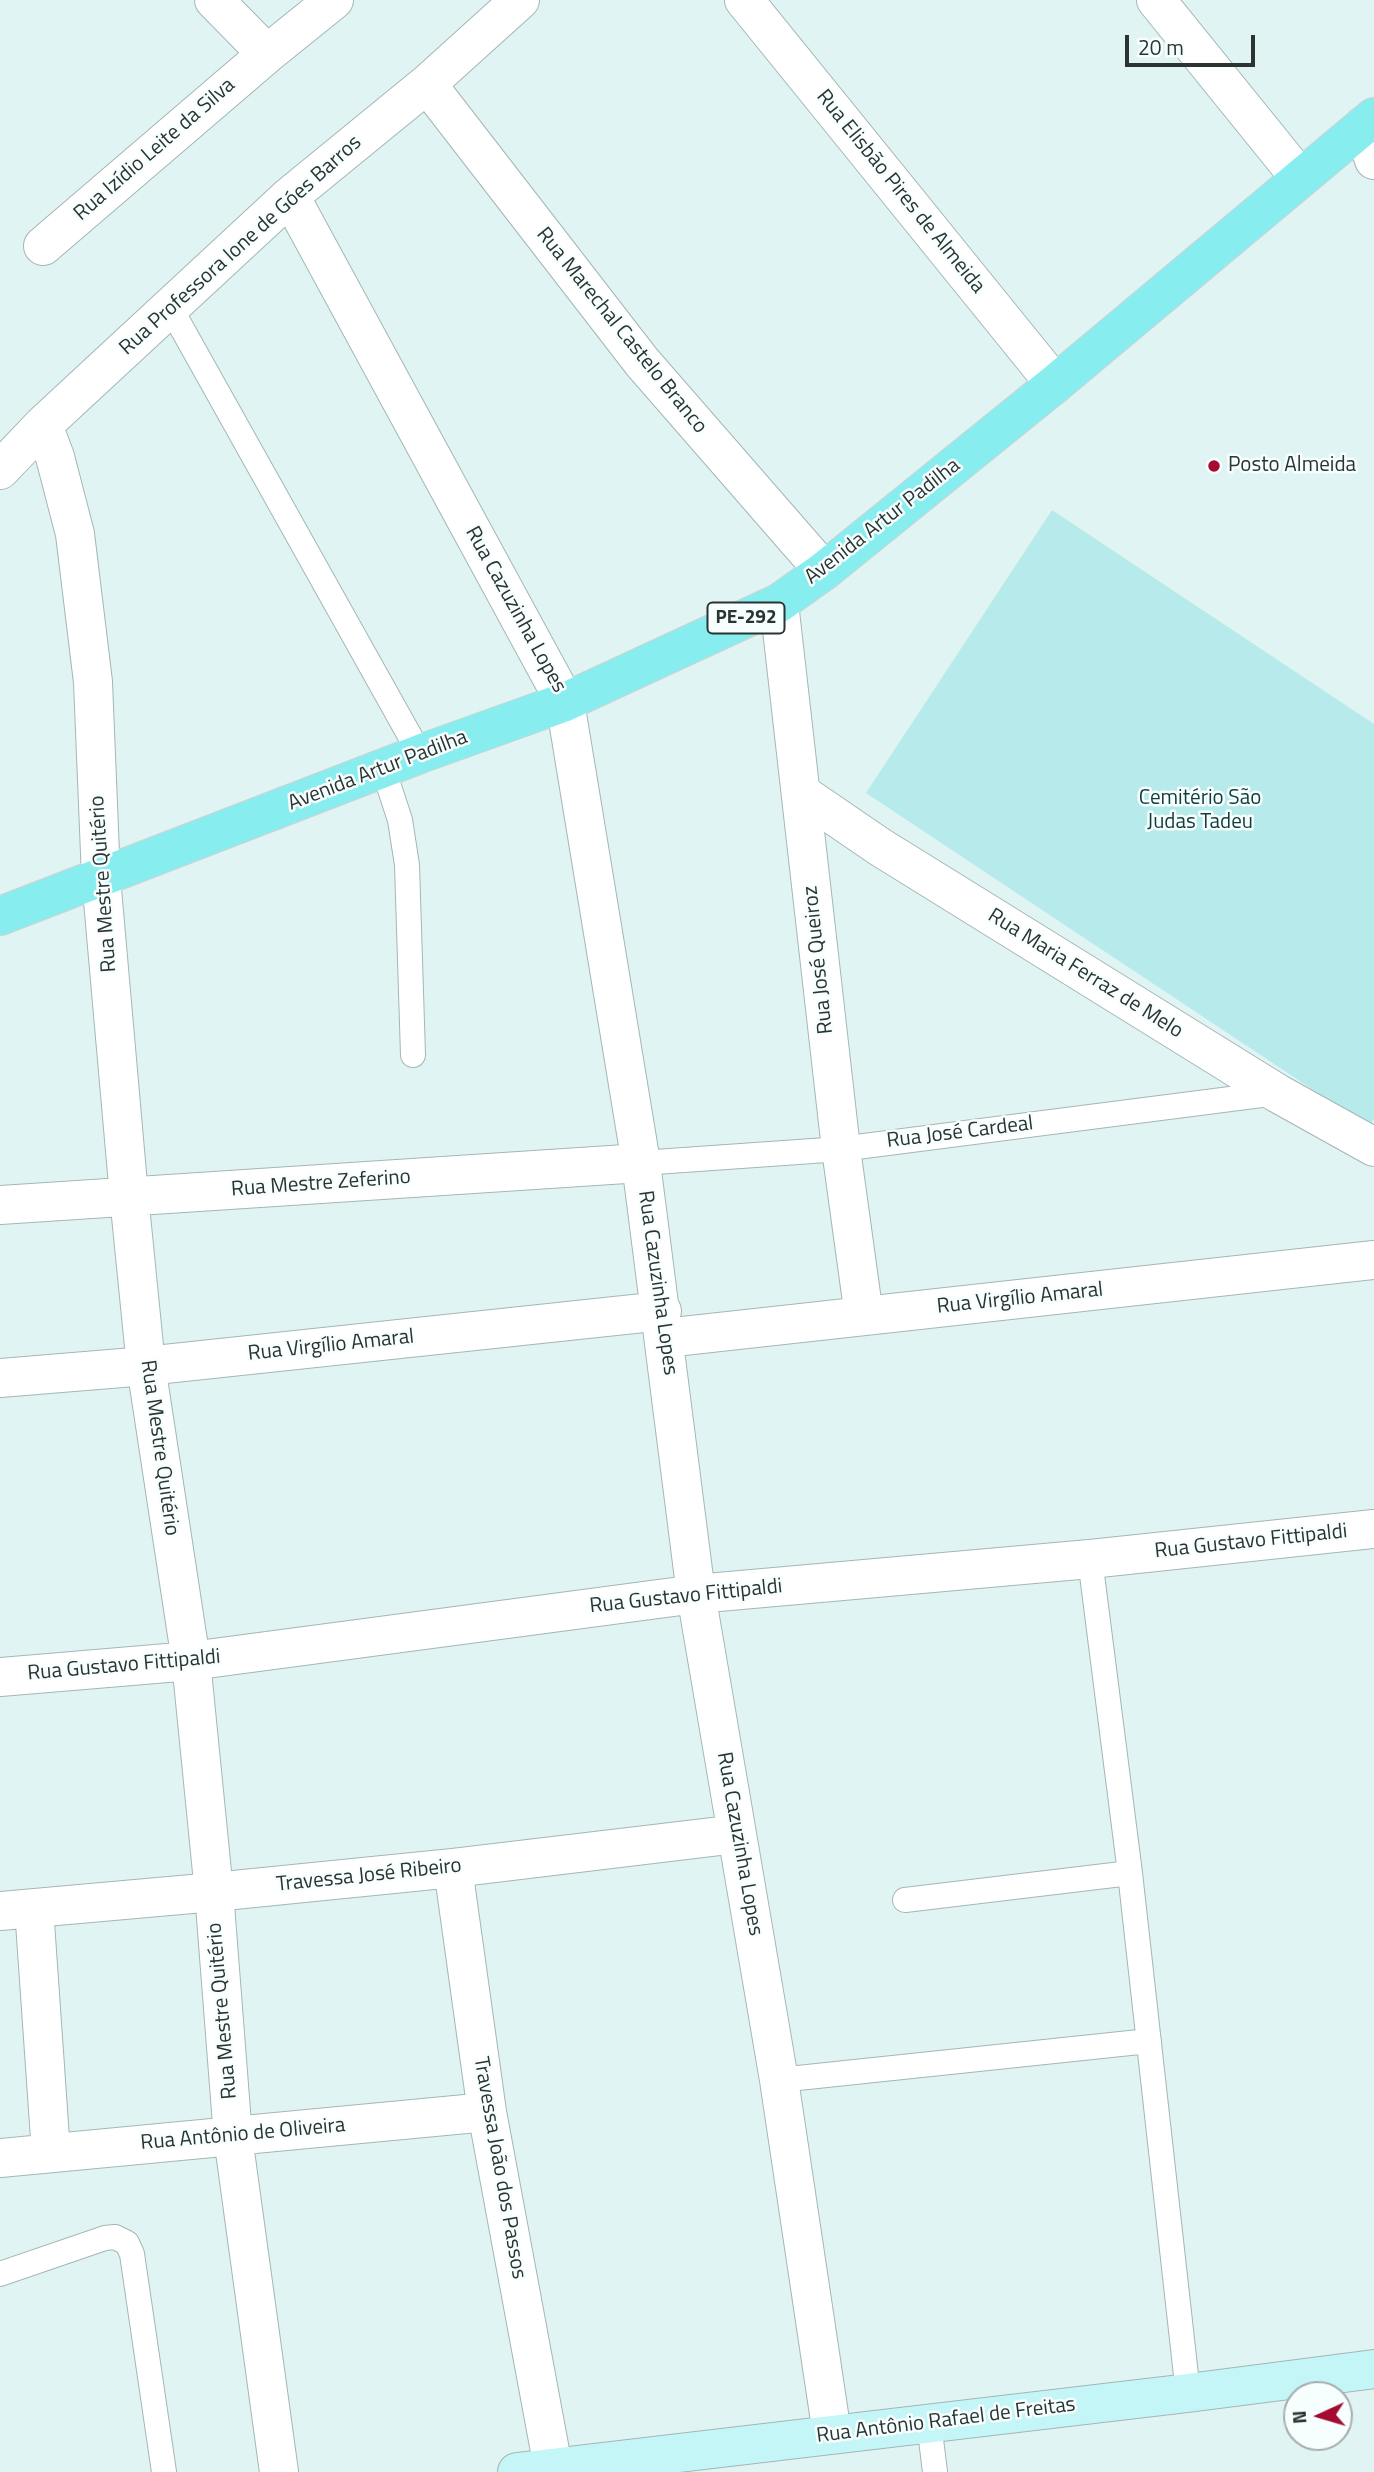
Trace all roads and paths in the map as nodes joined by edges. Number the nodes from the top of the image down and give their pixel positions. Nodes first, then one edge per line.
1 (214, 0) edge
2 (334, 0) edge
3 (520, 0) edge
4 (744, 0) edge
5 (1156, 0) edge
6 (267, 54) junction
7 (427, 84) junction
8 (1370, 134) edge
9 (1300, 178) junction
10 (290, 196) junction
11 (43, 246) dead end
12 (170, 307) junction
13 (1055, 384) junction
14 (43, 425) junction
15 (0, 470) edge
16 (824, 571) junction
17 (779, 603) junction
18 (565, 702) junction
19 (420, 754) junction
20 (383, 768) junction
21 (801, 793) junction
22 (101, 878) junction
23 (0, 916) edge
24 (413, 1055) dead end
25 (1277, 1093) junction
26 (1374, 1147) edge
27 (841, 1149) junction
28 (641, 1163) junction
29 (129, 1196) junction
30 (0, 1205) edge
31 (1374, 1260) edge
32 (864, 1316) junction
33 (664, 1325) junction
34 (146, 1366) junction
35 (0, 1378) edge
36 (1374, 1529) edge
37 (1090, 1559) junction
38 (696, 1594) junction
39 (191, 1661) junction
40 (0, 1677) edge
41 (737, 1834) junction
42 (453, 1868) junction
43 (1130, 1873) junction
44 (214, 1892) junction
45 (905, 1900) dead end
46 (17, 1909) edge
47 (1149, 2041) junction
48 (779, 2080) junction
49 (487, 2112) junction
50 (233, 2137) junction
51 (51, 2153) junction
52 (0, 2158) edge
53 (0, 2274) edge
54 (1374, 2369) edge
55 (1188, 2393) junction
56 (929, 2423) junction
57 (832, 2434) junction
58 (535, 2470) edge
59 (164, 2472) edge
60 (279, 2472) edge
61 (935, 2472) edge

1 - 6 street
2 - 6 street, Rua Izídio Leite da Silva
3 - 7 street, Rua Professora Ione de Góes Barros
4 - 13 street, Rua Elisbão Pires de Almeida
5 - 9 street
6 - 11 street, Rua Izídio Leite da Silva
7 - 10 street, Rua Professora Ione de Góes Barros
7 - 16 street, Rua Marechal Castelo Branco
8 - 9 main road, Avenida Artur Padilha / PE-292
9 - 13 main road, Avenida Artur Padilha / PE-292
10 - 12 street, Rua Professora Ione de Góes Barros
10 - 18 street, Rua Cazuzinha Lopes
12 - 14 street, Rua Professora Ione de Góes Barros
12 - 19 lane
13 - 16 main road, Avenida Artur Padilha / PE-292
14 - 15 street, Rua Professora Ione de Góes Barros
14 - 22 street, Rua Mestre Quitério
16 - 17 main road, Avenida Artur Padilha / PE-292
17 - 18 main road, Avenida Artur Padilha / PE-292
17 - 21 street, Rua José Queiroz
18 - 19 main road, Avenida Artur Padilha / PE-292
18 - 28 street, Rua Cazuzinha Lopes
19 - 20 main road, Avenida Artur Padilha / PE-292
20 - 22 main road, Avenida Artur Padilha / PE-292
20 - 24 lane
21 - 25 street, Rua Maria Ferraz de Melo
21 - 27 street, Rua José Queiroz
22 - 23 main road, Avenida Artur Padilha / PE-292
22 - 29 street, Rua Mestre Quitério
25 - 26 street, Rua Maria Ferraz de Melo
25 - 27 lane, Rua José Cardeal
27 - 28 lane, Rua José Cardeal
27 - 32 street, Rua José Queiroz
28 - 29 street, Rua Mestre Zeferino
28 - 33 street, Rua Cazuzinha Lopes
29 - 30 street, Rua Mestre Zeferino
29 - 34 street, Rua Mestre Quitério
31 - 32 street, Rua Virgílio Amaral
32 - 33 street, Rua Virgílio Amaral
33 - 34 street, Rua Virgílio Amaral
33 - 38 street, Rua Cazuzinha Lopes
34 - 35 street, Rua Virgílio Amaral
34 - 39 street, Rua Mestre Quitério
36 - 37 street, Rua Gustavo Fittipaldi
37 - 38 street, Rua Gustavo Fittipaldi
37 - 43 lane
38 - 39 street, Rua Gustavo Fittipaldi
38 - 41 street, Rua Cazuzinha Lopes
39 - 40 street, Rua Gustavo Fittipaldi
39 - 44 street, Rua Mestre Quitério
41 - 42 street, Travessa José Ribeiro
41 - 48 street, Rua Cazuzinha Lopes
42 - 44 street, Travessa José Ribeiro
42 - 49 street, Travessa João dos Passos
43 - 45 lane
43 - 47 lane
44 - 46 street, Travessa José Ribeiro
44 - 50 street, Rua Mestre Quitério
46 - 51 street
47 - 48 lane
47 - 55 lane
48 - 57 street, Rua Cazuzinha Lopes
49 - 50 street, Rua Antônio de Oliveira
49 - 58 street, Travessa João dos Passos
50 - 51 street, Rua Antônio de Oliveira
50 - 60 street, Rua Mestre Quitério
51 - 52 street, Rua Antônio de Oliveira
53 - 59 lane
54 - 55 street, Rua Antônio Rafael de Freitas
55 - 56 street, Rua Antônio Rafael de Freitas
56 - 57 street, Rua Antônio Rafael de Freitas
56 - 61 lane
57 - 58 street, Rua Antônio Rafael de Freitas

